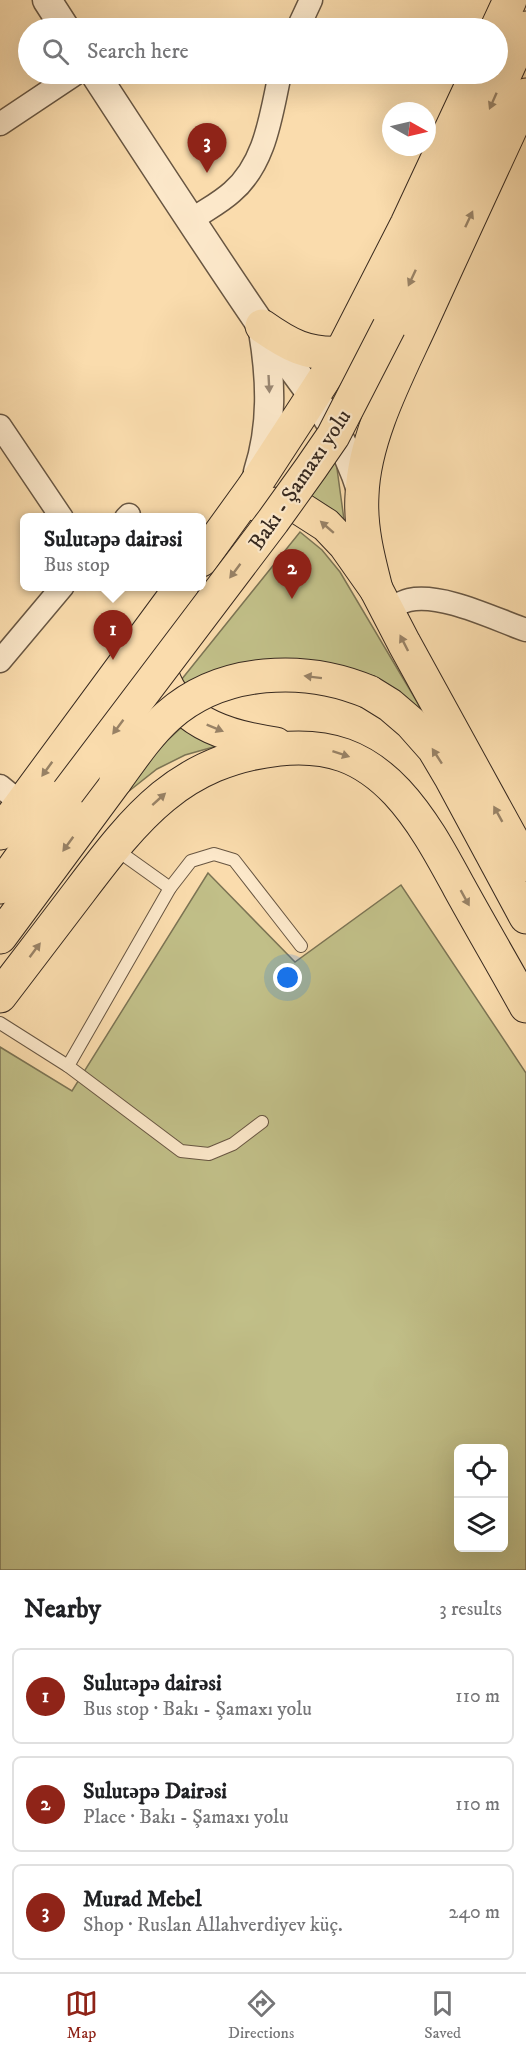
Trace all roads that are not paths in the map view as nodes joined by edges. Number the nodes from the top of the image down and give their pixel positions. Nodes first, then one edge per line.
1 (47, 0) edge
2 (311, 0) edge
3 (510, 0) edge
4 (59, 18) edge
5 (303, 18) edge
6 (502, 18) edge
7 (526, 28) edge
8 (508, 67) edge
9 (60, 84) edge
10 (101, 84) edge
11 (278, 84) edge
12 (472, 84) edge
13 (500, 84) edge
14 (526, 95) edge
15 (0, 124) edge
16 (190, 221) junction
17 (262, 326) junction
18 (341, 353) junction
19 (393, 387) junction
20 (314, 396) junction
21 (0, 426) edge
22 (253, 488) junction
23 (362, 493) junction
24 (59, 513) edge
25 (227, 524) junction
26 (206, 553) edge
27 (59, 591) edge
28 (179, 591) edge
29 (180, 591) edge
30 (382, 599) junction
31 (526, 630) edge
32 (0, 661) edge
33 (301, 747) junction
34 (11, 795) edge
35 (0, 833) edge
36 (112, 848) junction
37 (526, 865) edge
38 (0, 887) edge
39 (170, 888) junction
40 (526, 917) edge
41 (0, 937) edge
42 (301, 946) dead end
43 (0, 996) edge
44 (526, 1006) edge
45 (0, 1023) edge
46 (68, 1066) junction
47 (262, 1122) dead end

1 - 4 street
2 - 5 street
3 - 6 highway
7 -> 8 highway, Bakı - Şamaxı yolu, bridge
9 - 15 street
10 - 16 street
11 - 16 street
12 - 18 highway, Bakı - Şamaxı yolu
13 -> 38 highway, Bakı - Şamaxı yolu, bridge
19 -> 14 highway
16 - 17 street
17 - 18 highway
17 - 20 street
17 -> 22 street
18 - 19 highway
18 - 20 highway, Bakı - Şamaxı yolu
19 - 23 highway
20 - 22 highway, Bakı - Şamaxı yolu
20 - 23 street
21 - 24 street
22 - 25 highway, Bakı - Şamaxı yolu
23 - 30 highway
25 - 26 highway, Bakı - Şamaxı yolu
30 -> 25 highway
27 - 32 street
28 -> 34 highway
29 -> 33 highway
30 - 31 street
37 -> 30 highway
36 -> 33 highway
33 -> 44 highway
34 - 35 highway
36 - 39 lane
43 -> 36 highway
39 - 42 lane
39 - 46 lane
40 -> 41 highway, bridge
45 - 46 lane
46 - 47 lane

